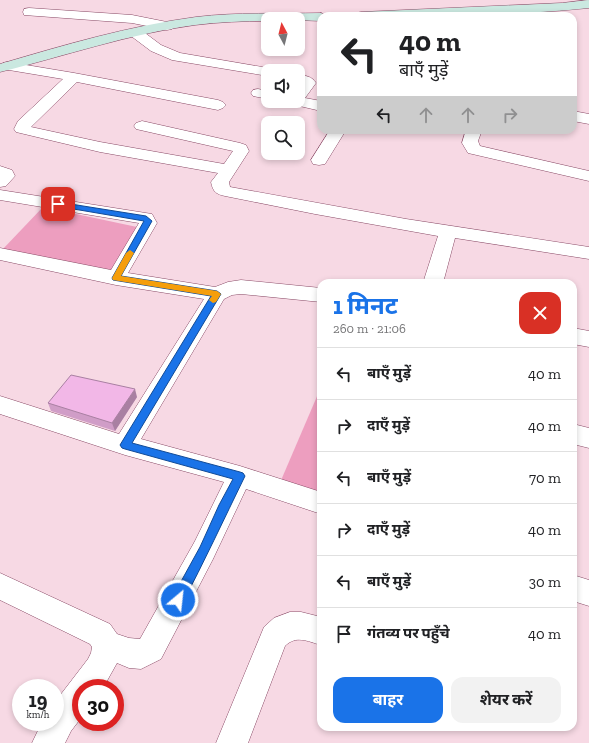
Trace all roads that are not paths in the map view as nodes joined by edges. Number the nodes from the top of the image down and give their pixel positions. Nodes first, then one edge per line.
1 (587, 5) edge
2 (29, 12) dead end
3 (510, 12) edge
4 (317, 17) edge
5 (168, 26) junction
6 (136, 32) junction
7 (4, 67) edge
8 (261, 71) edge
9 (74, 77) junction
10 (305, 79) edge
11 (305, 88) edge
12 (305, 103) edge
13 (218, 105) dead end
14 (317, 105) edge
15 (577, 117) edge
16 (589, 119) edge
17 (142, 126) dead end
18 (335, 134) edge
19 (473, 134) edge
20 (319, 160) dead end
21 (228, 170) junction
22 (0, 171) edge
23 (589, 176) edge
24 (0, 182) edge
25 (0, 195) edge
26 (448, 232) junction
27 (589, 253) edge
28 (0, 254) edge
29 (116, 278) junction
30 (434, 279) edge
31 (217, 294) junction
32 (317, 295) edge
33 (577, 337) edge
34 (589, 339) edge
35 (0, 405) edge
36 (577, 435) edge
37 (589, 438) edge
38 (125, 445) junction
39 (240, 476) junction
40 (317, 502) edge
41 (0, 586) edge
42 (577, 589) edge
43 (589, 593) edge
44 (317, 630) edge
45 (107, 645) junction
46 (91, 679) edge
47 (72, 705) edge
48 (48, 743) edge
49 (232, 743) edge

1 - 3 street
2 - 5 street
4 - 5 street
5 - 6 street
6 - 7 street
6 - 8 street
7 - 9 street
9 - 13 street
9 - 21 street
10 - 11 street
12 - 14 street
15 - 16 street
17 - 21 street
18 - 20 street
19 - 23 street
21 - 26 street
22 - 24 street
25 - 29 street
26 - 27 street
26 - 30 street
28 - 29 street
29 - 31 street
31 - 32 street
31 - 38 street
33 - 34 street
35 - 38 street
36 - 37 street
38 - 39 street
39 - 40 street
39 - 45 street
41 - 45 street
42 - 43 street
44 - 49 street
45 - 46 street
47 - 48 street

